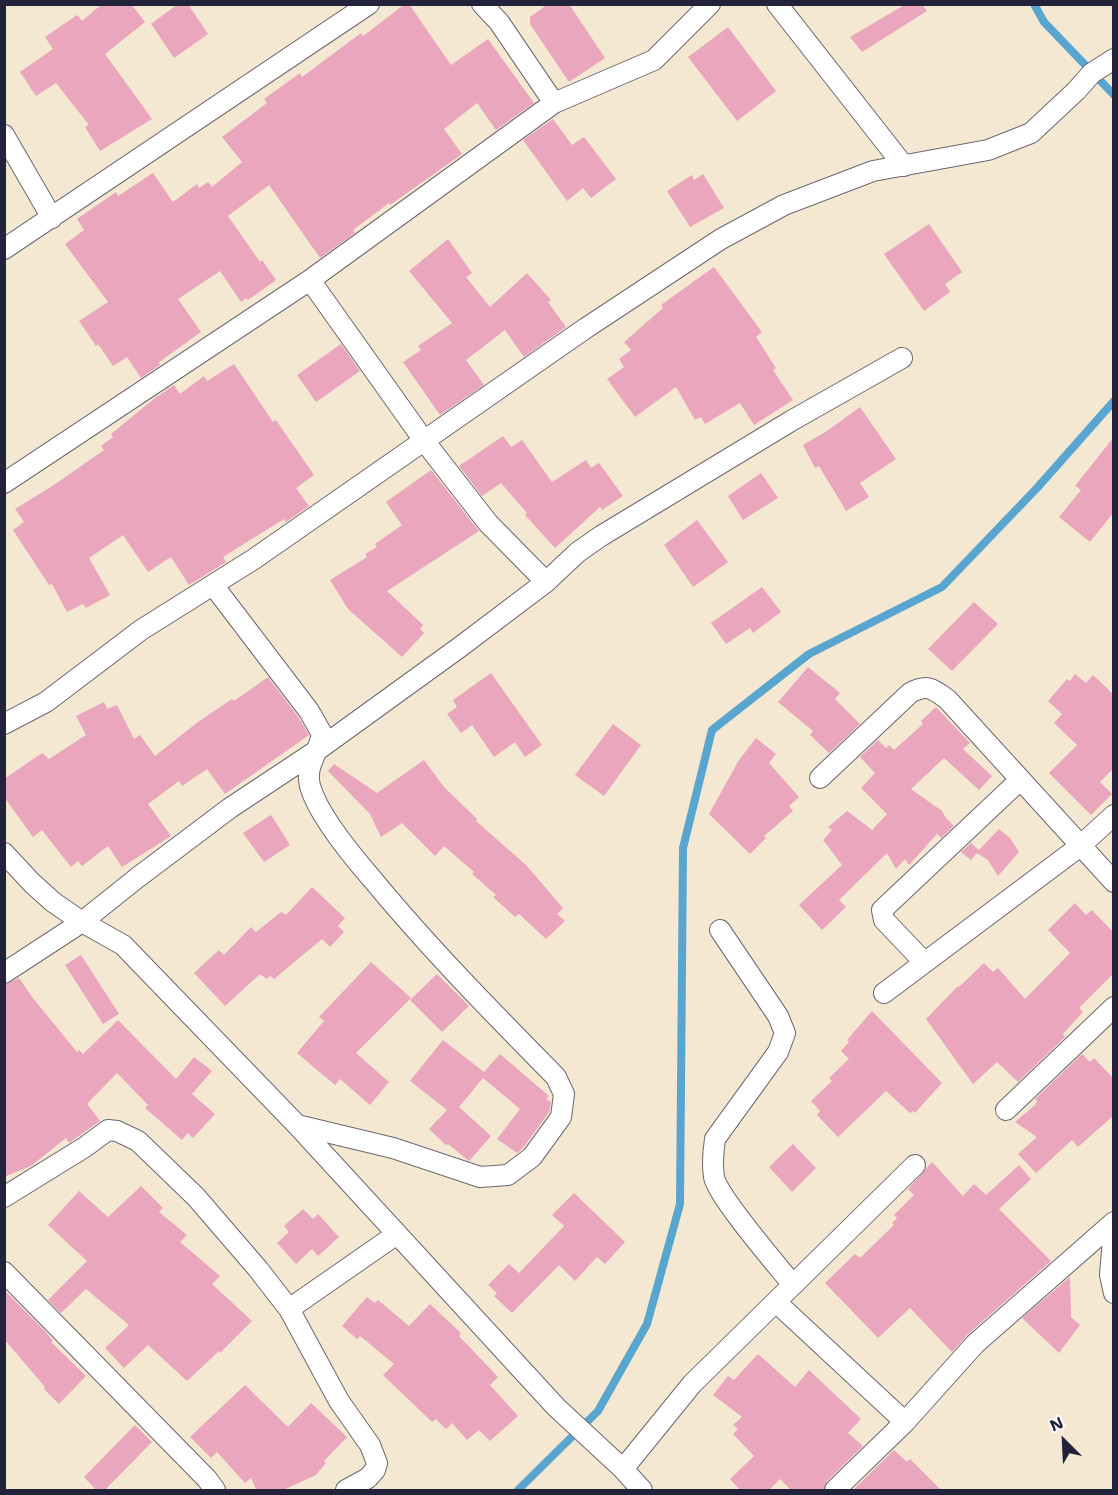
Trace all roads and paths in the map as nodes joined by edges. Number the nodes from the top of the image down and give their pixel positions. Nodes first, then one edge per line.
1 (369, 4) edge
2 (482, 4) edge
3 (710, 4) edge
4 (777, 4) edge
5 (1113, 59) edge
6 (554, 103) junction
7 (4, 135) edge
8 (904, 166) junction
9 (52, 218) junction
10 (4, 249) edge
11 (310, 280) junction
12 (902, 358) dead end
13 (425, 442) junction
14 (4, 483) edge
15 (546, 582) junction
16 (213, 585) junction
17 (4, 724) edge
18 (319, 749) junction
19 (820, 778) dead end
20 (1020, 780) junction
21 (1113, 815) edge
22 (1079, 847) junction
23 (4, 853) edge
24 (1113, 882) edge
25 (82, 922) junction
26 (720, 930) dead end
27 (924, 962) junction
28 (4, 973) edge
29 (884, 993) dead end
30 (1113, 1007) edge
31 (1006, 1110) dead end
32 (297, 1125) junction
33 (915, 1165) dead end
34 (4, 1197) edge
35 (1113, 1224) edge
36 (397, 1234) junction
37 (4, 1272) edge
38 (793, 1285) junction
39 (1113, 1293) edge
40 (777, 1303) junction
41 (289, 1309) junction
42 (904, 1422) junction
43 (623, 1469) junction
44 (215, 1491) edge
45 (346, 1491) edge
46 (642, 1491) edge
47 (835, 1491) edge

1 - 9 street
2 - 6 street
3 - 6 street
4 - 8 street
5 - 8 street
6 - 11 street
7 - 9 street
8 - 13 street
9 - 10 street
11 - 13 street
11 - 14 street
12 - 15 street
13 - 15 street
13 - 16 street
15 - 18 street
16 - 17 street
16 - 18 street
18 - 25 street
18 - 32 street
19 - 20 street
20 - 22 street
20 - 27 street
21 - 22 street
22 - 24 street
22 - 27 street
23 - 25 street
25 - 28 street
25 - 32 street
26 - 38 street
27 - 29 street
30 - 31 street
32 - 36 street
33 - 38 street
34 - 41 street
35 - 39 street
35 - 42 street
36 - 41 street
36 - 43 street
37 - 44 street
38 - 40 street
40 - 42 street
40 - 43 street
41 - 45 street
42 - 47 street
43 - 46 street

